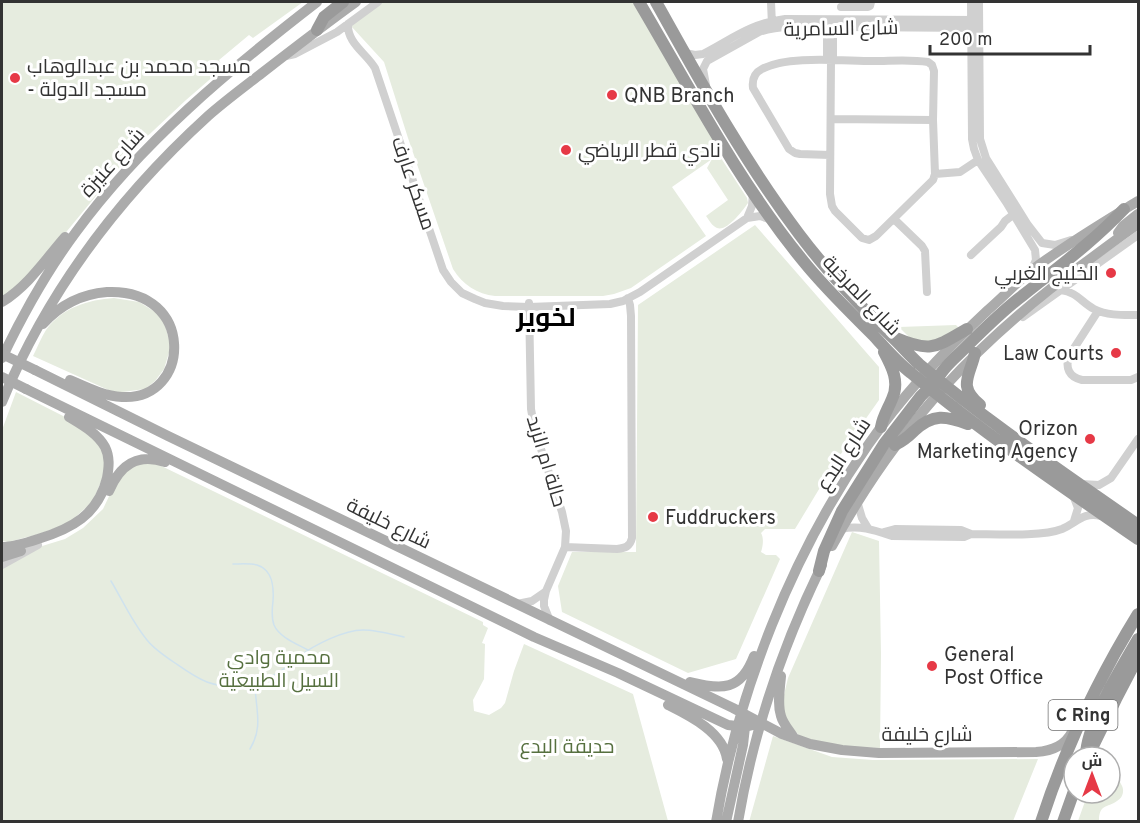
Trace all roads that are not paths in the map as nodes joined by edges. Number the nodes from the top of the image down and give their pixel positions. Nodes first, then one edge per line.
1 (317, 2) edge
2 (343, 2) edge
3 (356, 2) edge
4 (378, 2) edge
5 (639, 2) edge
6 (648, 2) edge
7 (656, 2) edge
8 (773, 2) edge
9 (871, 2) edge
10 (971, 2) edge
11 (979, 2) edge
12 (841, 4) edge
13 (841, 19) junction
14 (348, 24) junction
15 (775, 24) junction
16 (975, 24) junction
17 (830, 27) junction
18 (317, 30) junction
19 (331, 35) junction
20 (353, 42) junction
21 (683, 50) junction
22 (282, 57) junction
23 (830, 60) junction
24 (707, 91) junction
25 (831, 119) junction
26 (933, 120) junction
27 (830, 155) junction
28 (978, 160) junction
29 (935, 174) junction
30 (753, 193) junction
31 (1138, 201) edge
32 (1124, 209) junction
33 (1138, 214) edge
34 (89, 215) junction
35 (1015, 217) junction
36 (747, 218) junction
37 (894, 219) junction
38 (773, 220) junction
39 (1138, 224) edge
40 (1138, 236) edge
41 (1077, 239) junction
42 (1118, 239) junction
43 (1042, 243) junction
44 (1035, 250) junction
45 (971, 255) dead end
46 (1031, 271) junction
47 (1074, 280) junction
48 (1061, 290) junction
49 (927, 292) dead end
50 (1079, 297) junction
51 (628, 298) junction
52 (2, 303) edge
53 (493, 304) junction
54 (529, 305) junction
55 (512, 306) junction
56 (548, 306) junction
57 (1098, 311) junction
58 (1138, 315) edge
59 (1006, 324) junction
60 (529, 326) junction
61 (967, 329) junction
62 (892, 337) junction
63 (880, 342) junction
64 (26, 349) junction
65 (975, 353) junction
66 (2, 356) edge
67 (37, 371) junction
68 (2, 377) edge
69 (1136, 380) edge
70 (933, 383) junction
71 (29, 390) junction
72 (2, 402) edge
73 (976, 425) junction
74 (998, 426) junction
75 (881, 427) junction
76 (1138, 439) edge
77 (895, 445) junction
78 (207, 478) junction
79 (1081, 484) junction
80 (1073, 495) junction
81 (857, 500) junction
82 (1106, 517) junction
83 (1074, 521) junction
84 (1138, 525) edge
85 (868, 528) junction
86 (841, 529) junction
87 (1138, 539) edge
88 (38, 545) junction
89 (2, 547) edge
90 (565, 547) junction
91 (2, 557) edge
92 (2, 566) edge
93 (819, 571) junction
94 (546, 591) junction
95 (516, 604) junction
96 (1138, 614) edge
97 (550, 621) junction
98 (768, 636) junction
99 (1138, 639) edge
100 (1138, 657) edge
101 (781, 663) junction
102 (618, 674) junction
103 (675, 680) junction
104 (742, 713) junction
105 (1082, 717) junction
106 (761, 723) junction
107 (741, 727) junction
108 (794, 738) junction
109 (1087, 745) edge
110 (1093, 745) edge
111 (728, 766) junction
112 (1068, 805) edge
113 (716, 822) edge
114 (726, 822) edge
115 (738, 822) edge
116 (1041, 822) edge
117 (1062, 822) edge

1 - 34 main road, شارع عنيزة
2 - 18 highway
3 - 18 main road, شارع عنيزة
4 - 14 street, شارع عنيزة
5 - 30 highway, شارع المرخية
6 - 21 highway
7 - 21 highway, شارع المرخية
8 - 15 street
9 - 12 street
10 - 16 street
11 - 16 street
12 - 13 street
13 - 15 street, شارع السامرية
13 - 16 street, شارع السامرية
14 - 19 street, شارع عنيزة
14 - 20 street, مسكر عارف
15 - 17 street, شارع السامرية
15 - 21 street, شارع السامرية
15 - 24 street, شارع السامرية
16 - 17 street, شارع السامرية
16 - 28 street
16 - 43 street
17 - 23 street
18 - 22 main road, شارع عنيزة
19 - 20 street
19 - 22 street, شارع عنيزة
20 - 53 street, مسكر عارف
21 - 24 highway, شارع المرخية
22 - 64 main road, شارع عنيزة
23 - 25 street
23 - 26 street
23 - 27 street
24 - 62 highway, شارع المرخية
25 - 26 street
25 - 27 street
26 - 29 street
27 - 37 street
28 - 29 street
28 - 35 street
29 - 37 street
30 - 36 street
30 - 38 highway, شارع المرخية
31 - 32 main road, شارع البدع
32 - 41 main road, شارع البدع
32 - 70 highway
33 - 42 main road
34 - 52 main road
34 - 66 main road, شارع عنيزة
35 - 44 street
35 - 45 street
36 - 38 street
36 - 51 street, مسكر عارف
37 - 49 street
38 - 63 highway, شارع المرخية
39 - 42 main road, شارع البدع
40 - 47 street
41 - 43 street
41 - 46 main road, شارع البدع
42 - 59 main road, شارع البدع
43 - 44 street
44 - 46 street
46 - 61 main road, شارع البدع
47 - 48 street
47 - 50 street
48 - 50 street
48 - 59 street
50 - 57 street
51 - 54 street, مسكر عارف
51 - 56 street, مسكر عارف
51 - 90 street
53 - 54 street, مسكر عارف
53 - 55 street, مسكر عارف
54 - 55 street, مسكر عارف
54 - 56 street, مسكر عارف
54 - 60 street, حالة ام الزبد
55 - 60 street
56 - 60 street
57 - 58 street
57 - 69 street
59 - 65 main road, شارع البدع
60 - 90 street, حالة ام الزبد
61 - 62 highway
61 - 70 main road, شارع البدع
62 - 70 highway, شارع المرخية
63 - 70 highway, شارع المرخية
63 - 75 highway
64 - 67 main road
64 - 72 main road, شارع عنيزة
65 - 70 main road, شارع البدع
65 - 74 highway
66 - 67 main road, شارع خليفة, bridge
67 - 95 main road, شارع خليفة
68 - 71 main road, شارع خليفة, bridge
70 - 73 highway, شارع المرخية
70 - 74 highway, شارع المرخية
70 - 75 main road, شارع البدع
70 - 77 main road, شارع البدع
70 - 93 highway
71 - 78 main road, شارع خليفة
71 - 89 main road
73 - 77 highway
73 - 80 highway, شارع المرخية
74 - 79 highway, شارع المرخية
75 - 98 main road, شارع البدع
76 - 79 street
77 - 81 main road, شارع البدع
78 - 88 main road
78 - 102 main road, شارع خليفة
79 - 84 highway, شارع المرخية
80 - 82 highway, شارع المرخية
80 - 83 street
81 - 85 street
81 - 86 main road, شارع البدع
82 - 83 street
82 - 87 highway, شارع المرخية
83 - 85 street
85 - 86 street
86 - 93 main road, شارع البدع
88 - 91 main road
88 - 92 street
90 - 94 street, حالة ام الزبد
93 - 101 main road, شارع البدع
94 - 95 street
94 - 97 street
95 - 97 main road, شارع خليفة
96 - 105 highway, C Ring
97 - 103 main road, شارع خليفة
98 - 103 main road
98 - 104 main road, شارع البدع
99 - 109 highway
100 - 110 highway, C Ring
101 - 106 main road, شارع البدع
101 - 108 main road
102 - 107 main road, شارع خليفة
102 - 111 main road
103 - 104 main road, شارع خليفة
104 - 106 main road, شارع خليفة
104 - 107 main road
105 - 108 main road, شارع خليفة
105 - 116 highway, C Ring
106 - 107 main road
106 - 108 main road, شارع خليفة
106 - 115 main road, شارع البدع
107 - 111 main road
107 - 114 main road
111 - 113 main road
112 - 117 highway

